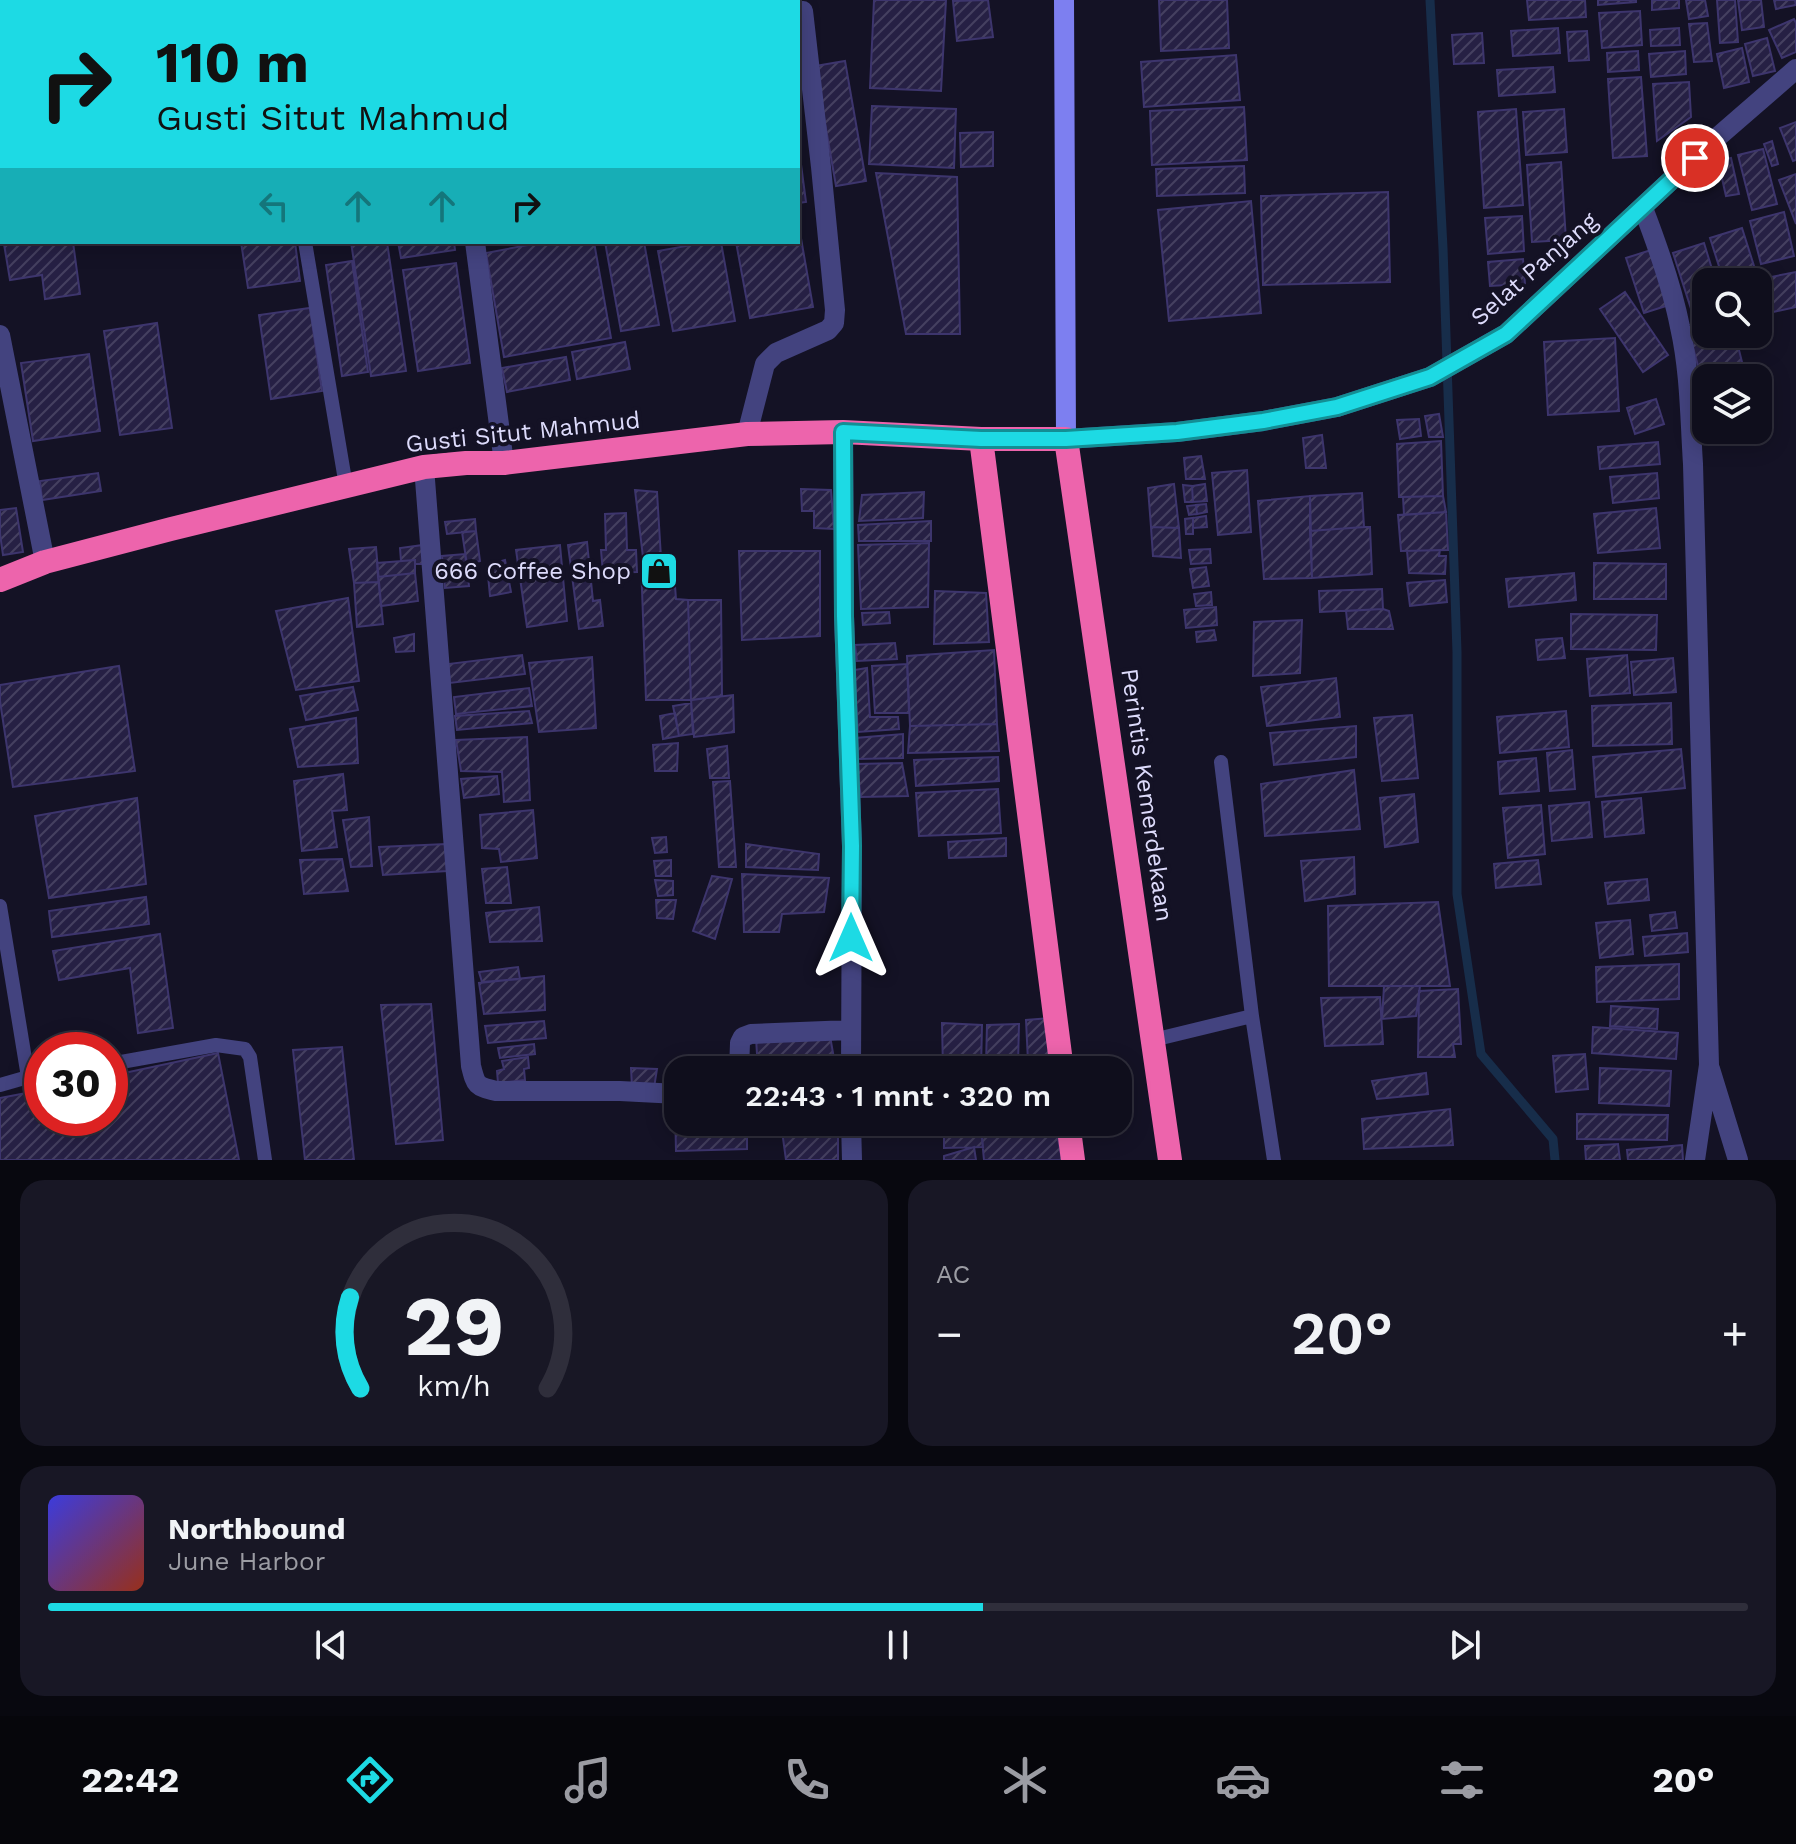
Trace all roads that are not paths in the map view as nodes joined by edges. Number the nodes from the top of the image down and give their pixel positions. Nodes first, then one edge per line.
1 (1064, 0) edge
2 (803, 11) dead end
3 (1796, 69) edge
4 (1643, 208) junction
5 (305, 244) edge
6 (475, 244) edge
7 (0, 335) edge
8 (843, 432) junction
9 (747, 434) junction
10 (981, 439) junction
11 (1066, 439) junction
12 (504, 463) junction
13 (424, 467) junction
14 (346, 486) junction
15 (45, 562) junction
16 (0, 580) edge
17 (1221, 762) dead end
18 (0, 906) edge
19 (1252, 1016) junction
20 (850, 1030) junction
21 (26, 1032) edge
22 (1153, 1040) junction
23 (740, 1056) edge
24 (851, 1056) edge
25 (1060, 1056) edge
26 (128, 1061) edge
27 (1709, 1065) junction
28 (24, 1079) edge
29 (0, 1085) edge
30 (664, 1093) edge
31 (851, 1136) edge
32 (1070, 1136) edge
33 (265, 1160) edge
34 (852, 1160) edge
35 (1073, 1160) edge
36 (1170, 1160) edge
37 (1274, 1160) edge
38 (1695, 1160) edge
39 (1738, 1160) edge

1 - 11 street
2 - 9 street
3 - 4 street, Selat Panjang
4 - 11 street, Selat Panjang
4 - 27 street
5 - 14 lane
6 - 12 street
7 - 15 street
8 - 9 highway, Gusti Situt Mahmud
8 - 10 highway, Gusti Situt Mahmud
8 - 20 street
9 - 12 highway, Gusti Situt Mahmud
10 - 11 highway, Gusti Situt Mahmud
10 - 25 highway
11 - 22 highway, Perintis Kemerdekaan
12 - 13 highway, Gusti Situt Mahmud
13 - 14 highway, Gusti Situt Mahmud
13 - 30 street
14 - 15 highway, Gusti Situt Mahmud
15 - 16 highway, Gusti Situt Mahmud
17 - 19 lane
18 - 21 lane
19 - 22 lane
19 - 37 lane
20 - 23 street
20 - 24 street
22 - 36 highway, Perintis Kemerdekaan
26 - 33 lane
27 - 38 street
27 - 39 street
28 - 29 lane
31 - 34 street
32 - 35 highway

